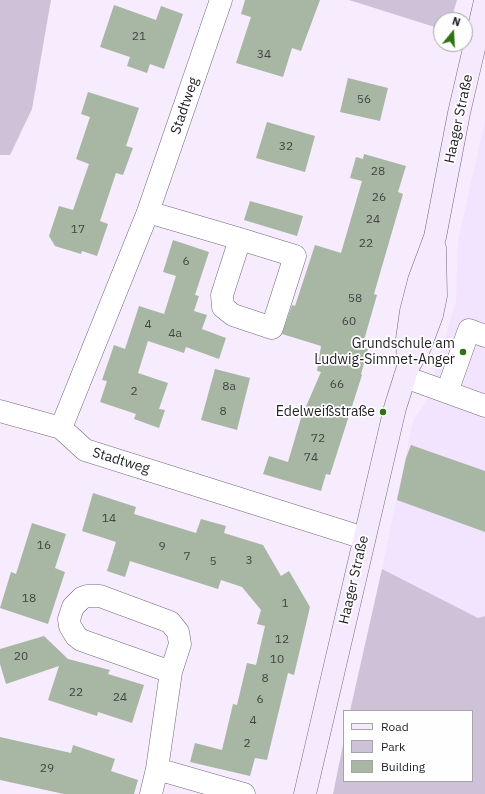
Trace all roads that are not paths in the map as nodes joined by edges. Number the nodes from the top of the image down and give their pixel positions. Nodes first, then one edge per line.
1 (221, 0) edge
2 (485, 1) edge
3 (148, 212) junction
4 (240, 239) dead end
5 (485, 336) edge
6 (406, 372) junction
7 (447, 392) junction
8 (485, 406) edge
9 (0, 411) edge
10 (61, 428) junction
11 (364, 538) junction
12 (171, 672) junction
13 (157, 769) junction
14 (151, 794) edge
15 (244, 794) edge
16 (305, 794) edge

1 - 3 street, Stadtweg
2 - 6 street, Haager Straße
3 - 4 street
3 - 10 street, Stadtweg
5 - 7 street
6 - 7 street
6 - 11 street, Haager Straße
7 - 8 street
9 - 10 street
10 - 11 street, Stadtweg
11 - 16 street, Haager Straße
12 - 12 street
12 - 13 street
13 - 14 street
13 - 15 street

